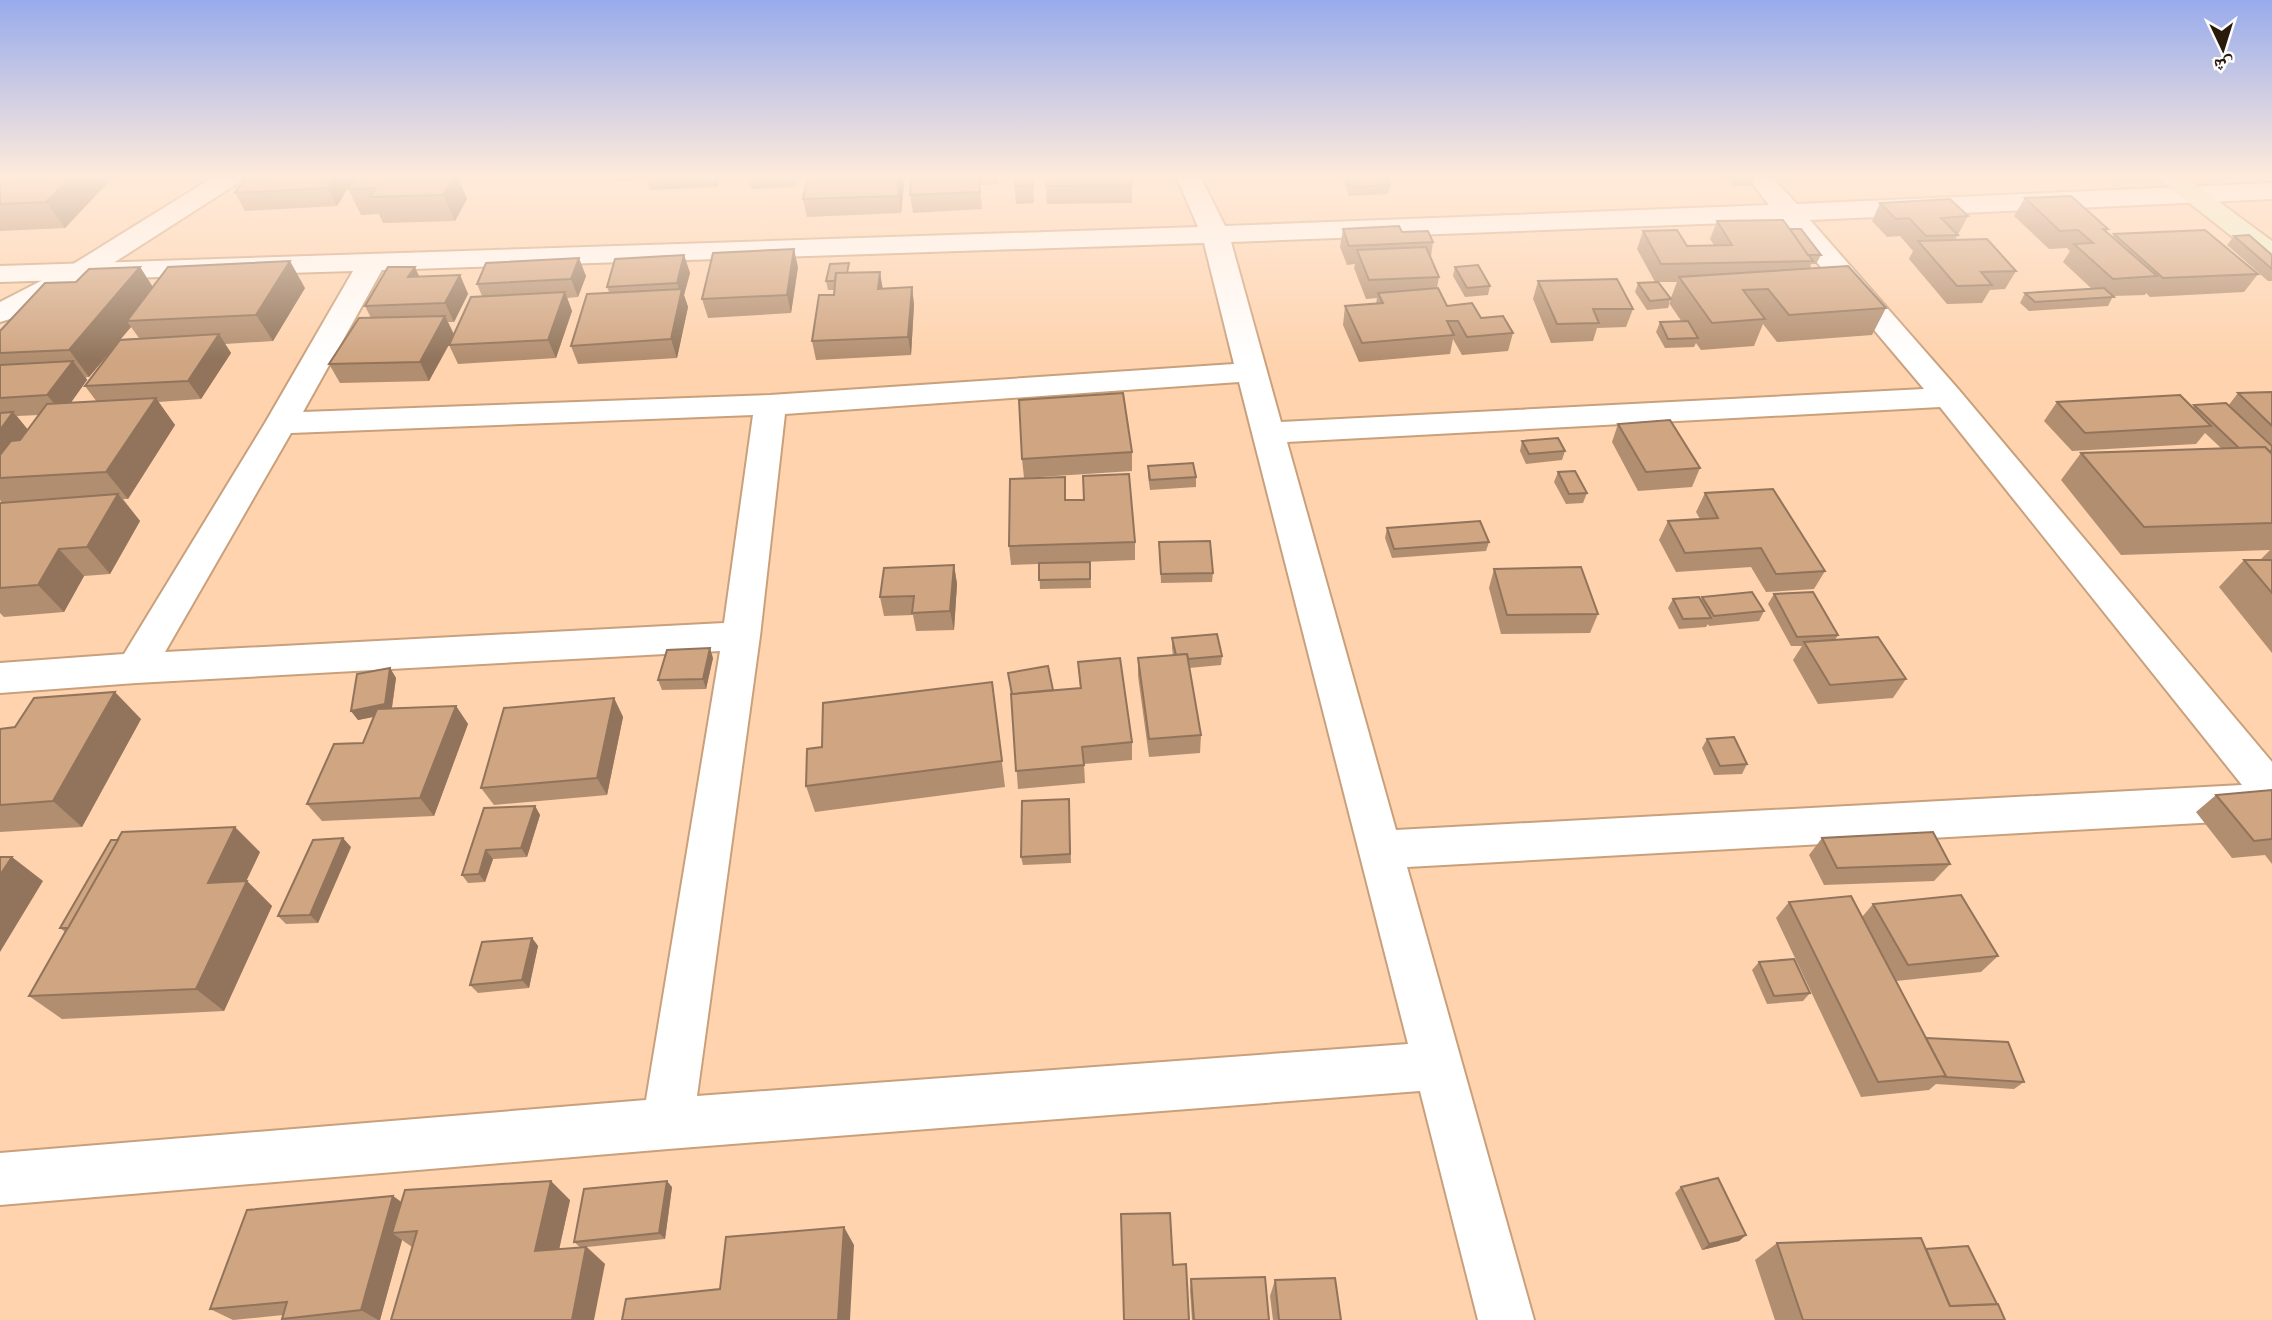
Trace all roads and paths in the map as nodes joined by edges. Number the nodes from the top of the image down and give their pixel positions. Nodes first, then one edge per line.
1 (102, 238) edge
2 (134, 238) edge
3 (1107, 238) edge
4 (1216, 238) edge
5 (1810, 238) edge
6 (2254, 238) edge
7 (2272, 254) edge
8 (372, 262) junction
9 (48, 272) junction
10 (80, 272) junction
11 (0, 274) edge
12 (0, 298) edge
13 (0, 313) edge
14 (1251, 372) junction
15 (1948, 397) junction
16 (770, 405) junction
17 (281, 423) junction
18 (1268, 433) junction
19 (741, 636) junction
20 (136, 668) junction
21 (0, 678) edge
22 (2272, 792) edge
23 (2272, 801) edge
24 (1379, 850) junction
25 (1438, 1066) junction
26 (668, 1124) junction
27 (0, 1179) edge
28 (1506, 1320) edge

1 - 9 street
2 - 10 street
3 - 8 street
4 - 14 street
5 - 15 street
6 - 7 main road
8 - 10 street
8 - 17 street
9 - 10 street
9 - 11 street
9 - 12 street
10 - 13 street
14 - 16 street
14 - 18 street
15 - 18 street
15 - 22 street
16 - 17 street
16 - 19 street
17 - 20 street
18 - 24 street
19 - 20 street
19 - 26 street
20 - 21 street
23 - 24 street
24 - 25 street
25 - 26 street
25 - 28 street
26 - 27 street

